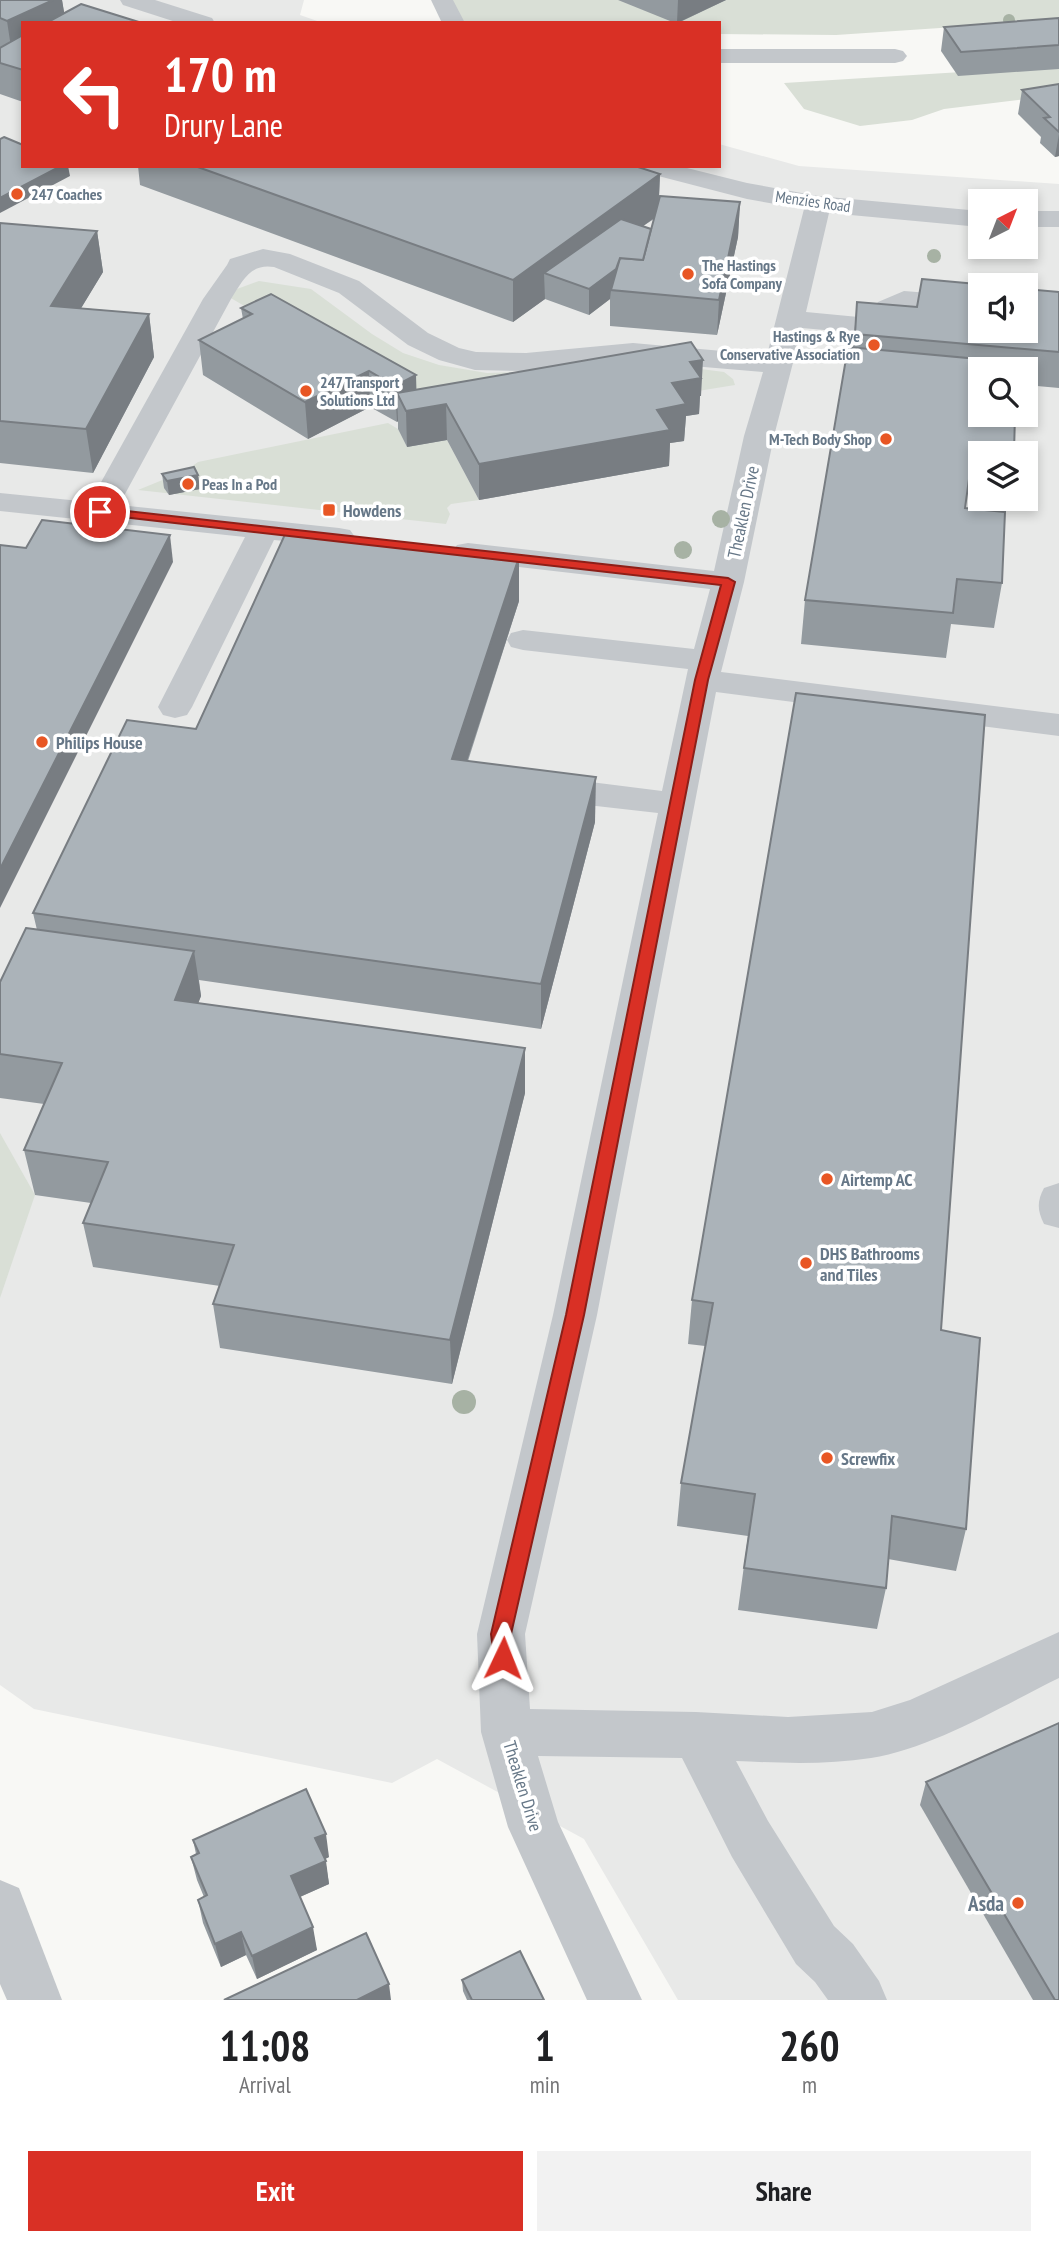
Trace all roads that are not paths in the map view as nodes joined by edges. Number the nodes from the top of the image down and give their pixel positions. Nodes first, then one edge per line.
1 (131, 0) edge
2 (442, 0) edge
3 (198, 21) edge
4 (453, 21) edge
5 (721, 56) edge
6 (895, 56) dead end
7 (657, 168) edge
8 (818, 204) junction
9 (968, 218) edge
10 (1038, 219) edge
11 (1059, 219) edge
12 (968, 304) edge
13 (789, 319) junction
14 (779, 365) junction
15 (0, 502) edge
16 (100, 512) junction
17 (264, 528) junction
18 (370, 541) edge
19 (436, 548) edge
20 (728, 582) junction
21 (523, 639) dead end
22 (704, 670) junction
23 (896, 704) junction
24 (175, 707) dead end
25 (1059, 725) edge
26 (893, 740) edge
27 (505, 783) edge
28 (677, 804) junction
29 (1059, 1199) edge
30 (1059, 1212) edge
31 (1059, 1654) edge
32 (506, 1732) junction
33 (695, 1735) junction
34 (0, 1906) edge
35 (35, 2000) edge
36 (615, 2000) edge
37 (860, 2000) edge

1 - 3 street
2 - 4 street
5 - 6 street
7 - 8 street, Menzies Road
8 - 9 street, Menzies Road
8 - 13 street, Theaklen Drive
10 - 11 street
12 - 13 street
13 - 14 street, Theaklen Drive
14 - 16 street
14 - 20 street, Theaklen Drive
15 - 16 street
16 - 17 street
17 - 18 street
17 - 24 street
19 - 20 street
20 - 22 street, Theaklen Drive
21 - 22 street
22 - 23 street
22 - 28 street, Theaklen Drive
23 - 25 street
23 - 26 street
27 - 28 street
28 - 32 street, Theaklen Drive
29 - 30 street
31 - 33 street
32 - 33 street
32 - 36 street, Theaklen Drive
33 - 37 street
34 - 35 street

